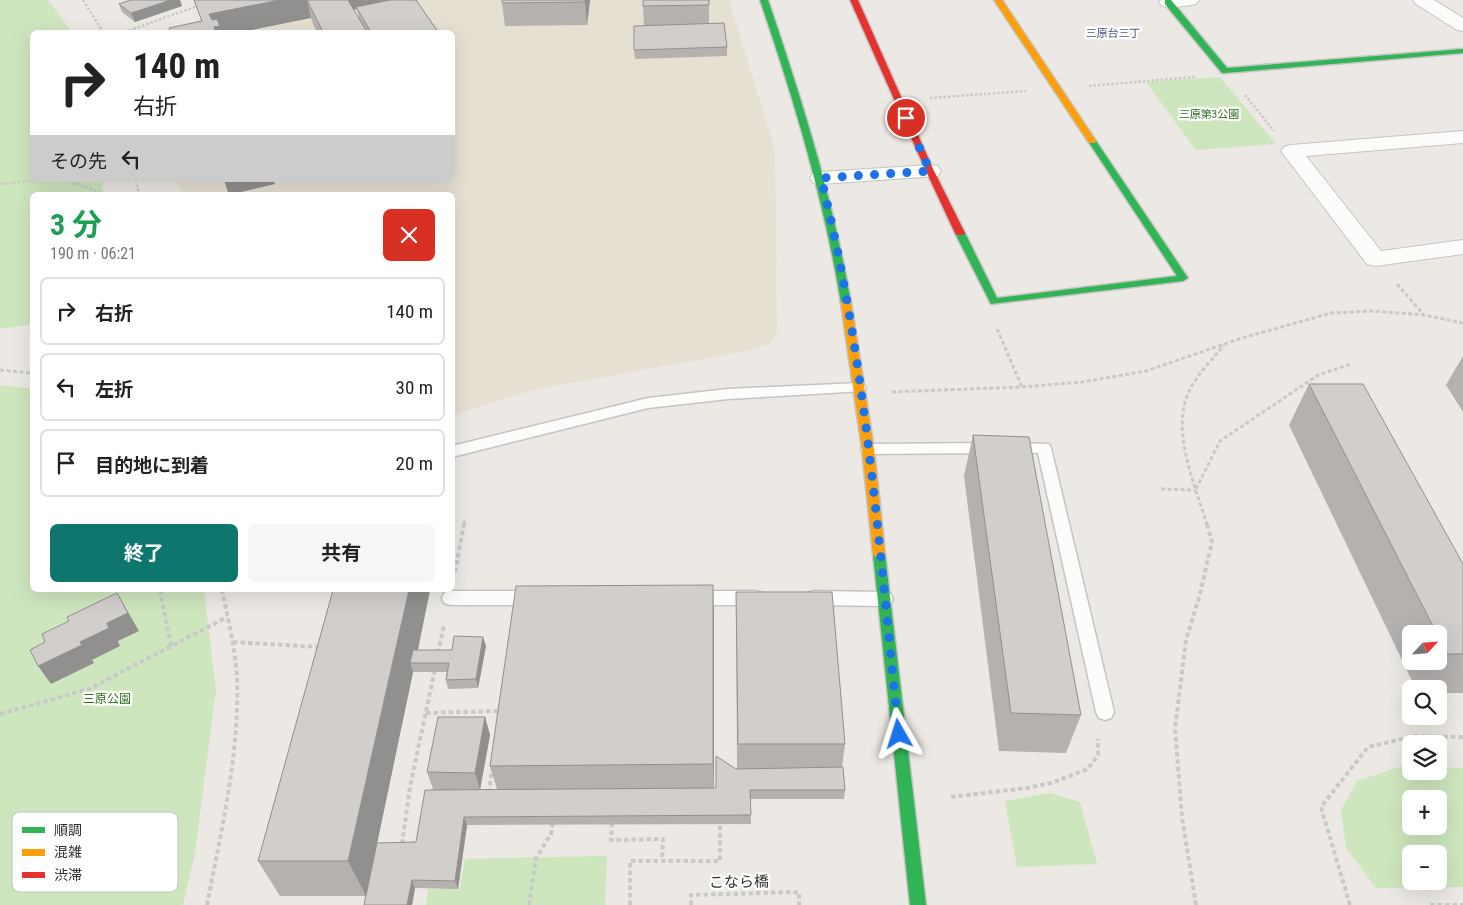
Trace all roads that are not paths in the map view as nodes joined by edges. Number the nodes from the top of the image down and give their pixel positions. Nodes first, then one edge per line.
1 (764, 0) edge
2 (854, 0) edge
3 (998, 0) edge
4 (1190, 0) edge
5 (1422, 0) edge
6 (1167, 1) edge
7 (1463, 26) edge
8 (1463, 51) edge
9 (1463, 137) edge
10 (930, 171) junction
11 (821, 178) junction
12 (1463, 247) edge
13 (859, 388) junction
14 (868, 449) junction
15 (455, 451) edge
16 (450, 598) road end
17 (545, 598) edge
18 (673, 598) edge
19 (768, 598) edge
20 (796, 598) edge
21 (884, 599) junction
22 (1104, 712) road end
23 (918, 905) edge

1 - 11 street
2 - 10 street
3 - 10 street
4 - 6 street
5 - 7 street
6 - 8 street
9 - 12 street
10 - 11 street
11 - 13 street
13 - 14 street
13 - 15 lane
14 - 21 street
14 - 22 lane
16 - 17 lane
18 - 19 lane
20 - 21 lane
21 - 23 street

